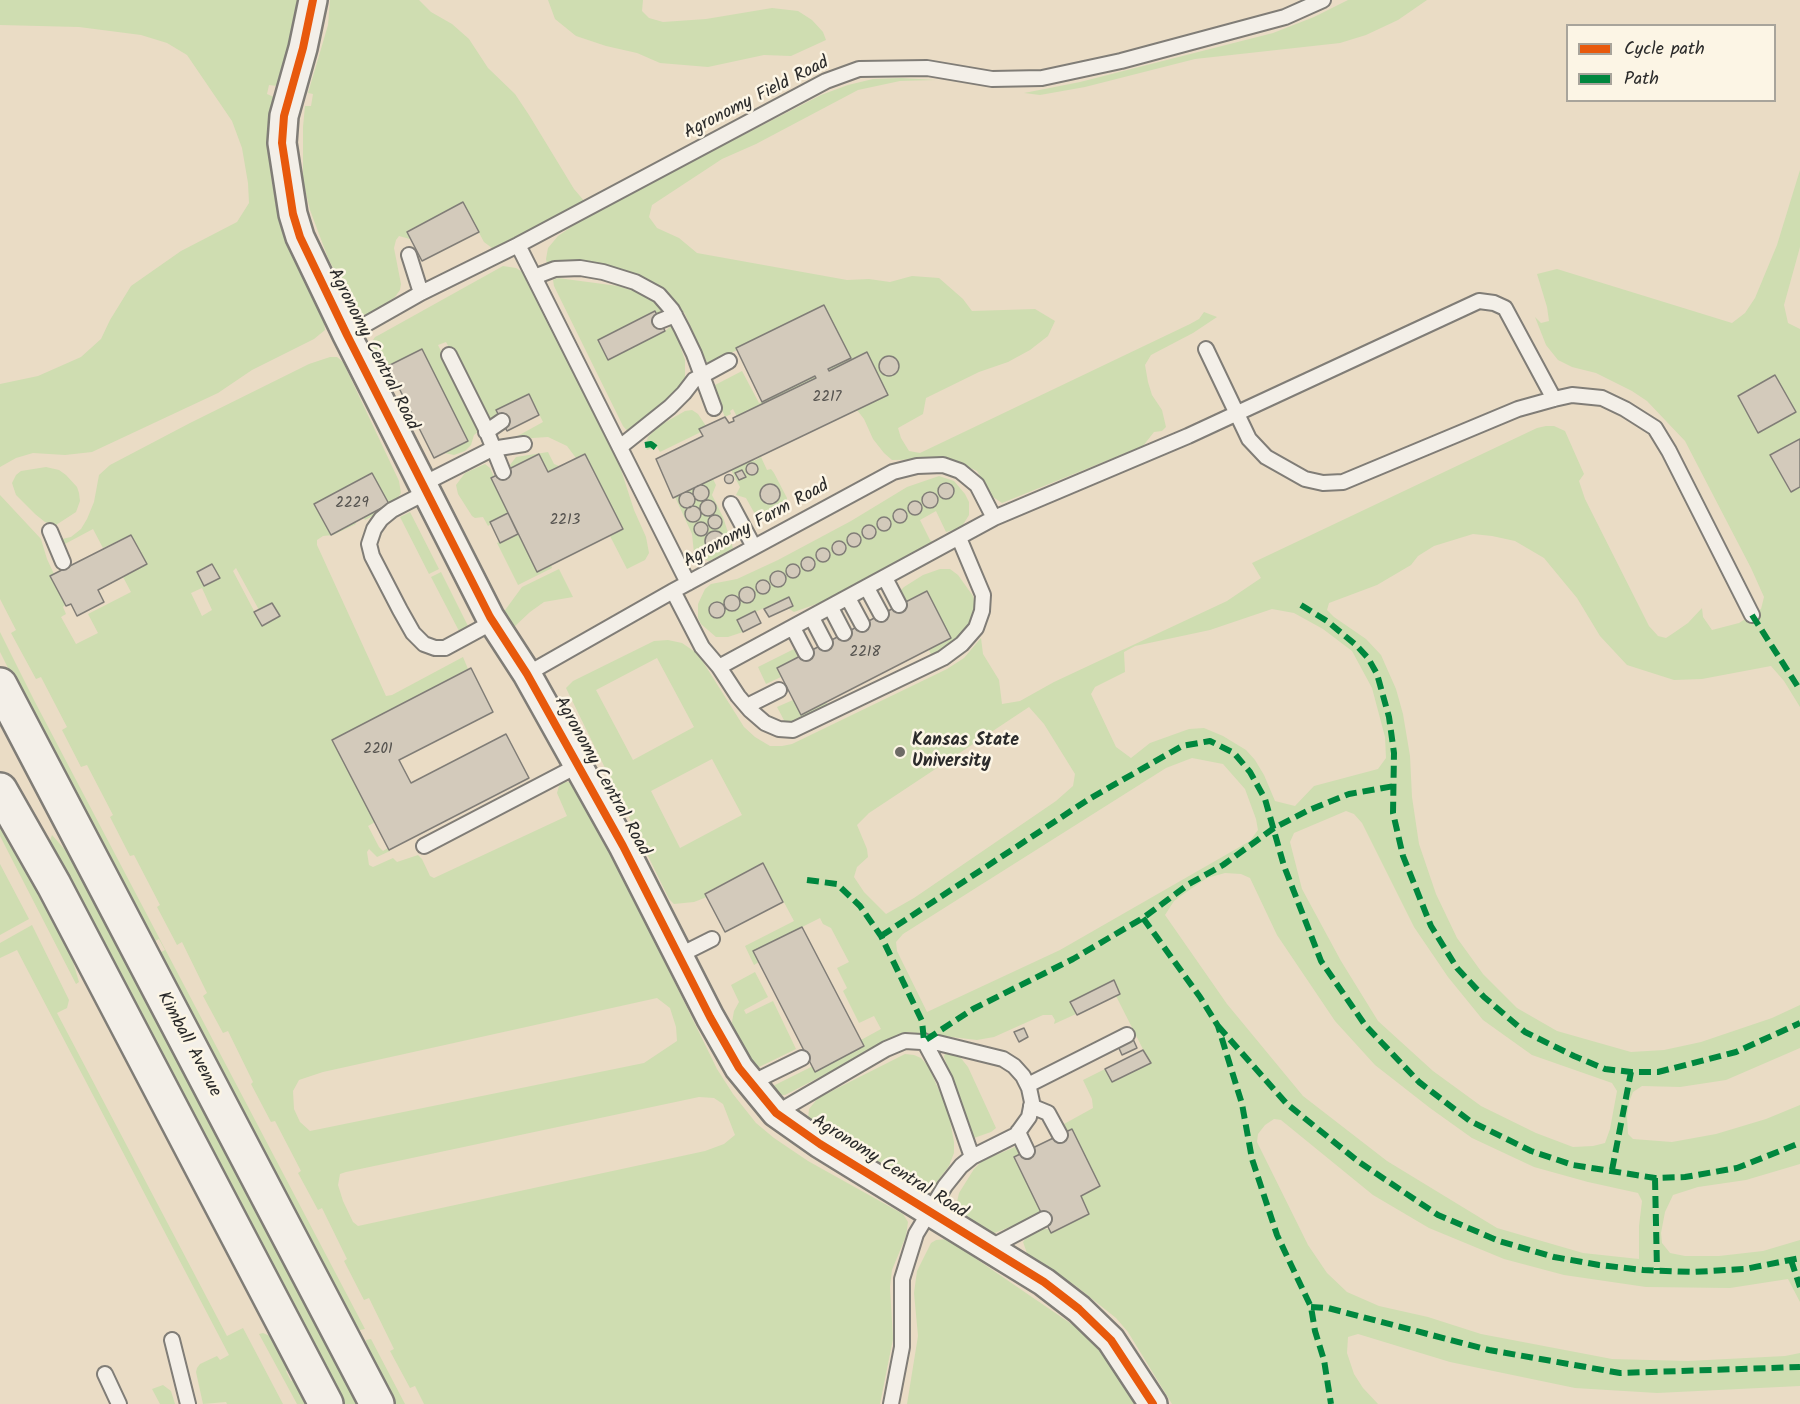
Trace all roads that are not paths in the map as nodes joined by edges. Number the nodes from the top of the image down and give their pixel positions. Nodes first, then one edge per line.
1 (313, 0) edge
2 (1323, 0) edge
3 (518, 246) junction
4 (409, 255) dead end
5 (534, 278) junction
6 (421, 293) junction
7 (675, 315) junction
8 (660, 321) dead end
9 (347, 335) junction
10 (1206, 349) dead end
11 (449, 355) dead end
12 (729, 361) dead end
13 (702, 376) junction
14 (1554, 399) junction
15 (714, 408) dead end
16 (1236, 413) junction
17 (502, 421) dead end
18 (486, 432) junction
19 (524, 444) dead end
20 (620, 447) junction
21 (492, 449) junction
22 (503, 472) dead end
23 (425, 488) junction
24 (731, 504) dead end
25 (994, 518) junction
26 (50, 531) dead end
27 (959, 538) junction
28 (754, 547) junction
29 (63, 562) dead end
30 (885, 578) junction
31 (688, 584) junction
32 (867, 588) junction
33 (673, 591) junction
34 (848, 598) junction
35 (899, 605) dead end
36 (831, 608) junction
37 (880, 614) dead end
38 (1752, 615) dead end
39 (812, 618) junction
40 (493, 622) junction
41 (862, 624) dead end
42 (793, 628) junction
43 (844, 633) dead end
44 (825, 643) dead end
45 (806, 653) dead end
46 (719, 667) junction
47 (527, 674) junction
48 (0, 685) edge
49 (779, 690) dead end
50 (747, 706) junction
51 (577, 766) junction
52 (0, 790) edge
53 (424, 846) dead end
54 (712, 939) dead end
55 (678, 956) junction
56 (1127, 1035) dead end
57 (924, 1041) junction
58 (801, 1058) dead end
59 (751, 1083) junction
60 (1028, 1085) junction
61 (1031, 1107) junction
62 (776, 1113) junction
63 (1018, 1132) junction
64 (1060, 1135) dead end
65 (1027, 1151) dead end
66 (972, 1157) junction
67 (928, 1211) junction
68 (1044, 1219) dead end
69 (989, 1248) junction
70 (172, 1340) dead end
71 (105, 1374) dead end
72 (119, 1404) edge
73 (188, 1404) edge
74 (326, 1404) edge
75 (376, 1404) edge
76 (891, 1404) edge
77 (1153, 1404) edge

1 - 9 street, Agronomy Central Road
2 - 3 lane, Agronomy Field Road
3 - 5 lane
3 - 6 lane, Agronomy Field Road
4 - 6 lane
5 - 7 lane
5 - 20 lane
6 - 9 lane, Agronomy Field Road
7 - 8 lane
7 - 13 lane
9 - 23 street, Agronomy Central Road
10 - 16 lane
11 - 18 lane
12 - 13 lane
13 - 15 lane
13 - 20 lane
14 - 16 lane
14 - 16 lane
14 - 38 lane
16 - 25 lane
17 - 18 lane
18 - 21 lane
19 - 21 lane
20 - 31 lane
21 - 22 lane
21 - 23 lane
23 - 40 street, Agronomy Central Road
23 - 40 lane
24 - 28 lane
25 - 27 lane
25 - 28 lane, Agronomy Farm Road
26 - 29 lane
27 - 30 lane
27 - 50 lane
28 - 31 lane, Agronomy Farm Road
30 - 32 lane
30 - 35 lane
31 - 33 lane, Agronomy Farm Road
32 - 34 lane
32 - 37 lane
33 - 46 lane
33 - 47 lane, Agronomy Farm Road
34 - 36 lane
34 - 41 lane
36 - 39 lane
36 - 43 lane
39 - 42 lane
39 - 44 lane
40 - 47 street, Agronomy Central Road
42 - 45 lane
42 - 46 lane
46 - 50 lane
47 - 51 street, Agronomy Central Road
48 - 75 main road, Kimball Avenue
49 - 50 lane
51 - 53 lane
51 - 55 street, Agronomy Central Road
52 - 74 main road
54 - 55 lane
55 - 59 street, Agronomy Central Road
56 - 60 lane
57 - 60 lane
57 - 62 lane
57 - 66 lane
58 - 59 lane
59 - 62 street, Agronomy Central Road
60 - 61 lane
61 - 63 lane
61 - 64 lane
62 - 67 street, Agronomy Central Road
63 - 65 lane
63 - 66 lane
66 - 67 lane
67 - 69 street, Agronomy Central Road
67 - 76 lane
68 - 69 lane
69 - 77 street, Agronomy Central Road
70 - 73 lane
71 - 72 lane

